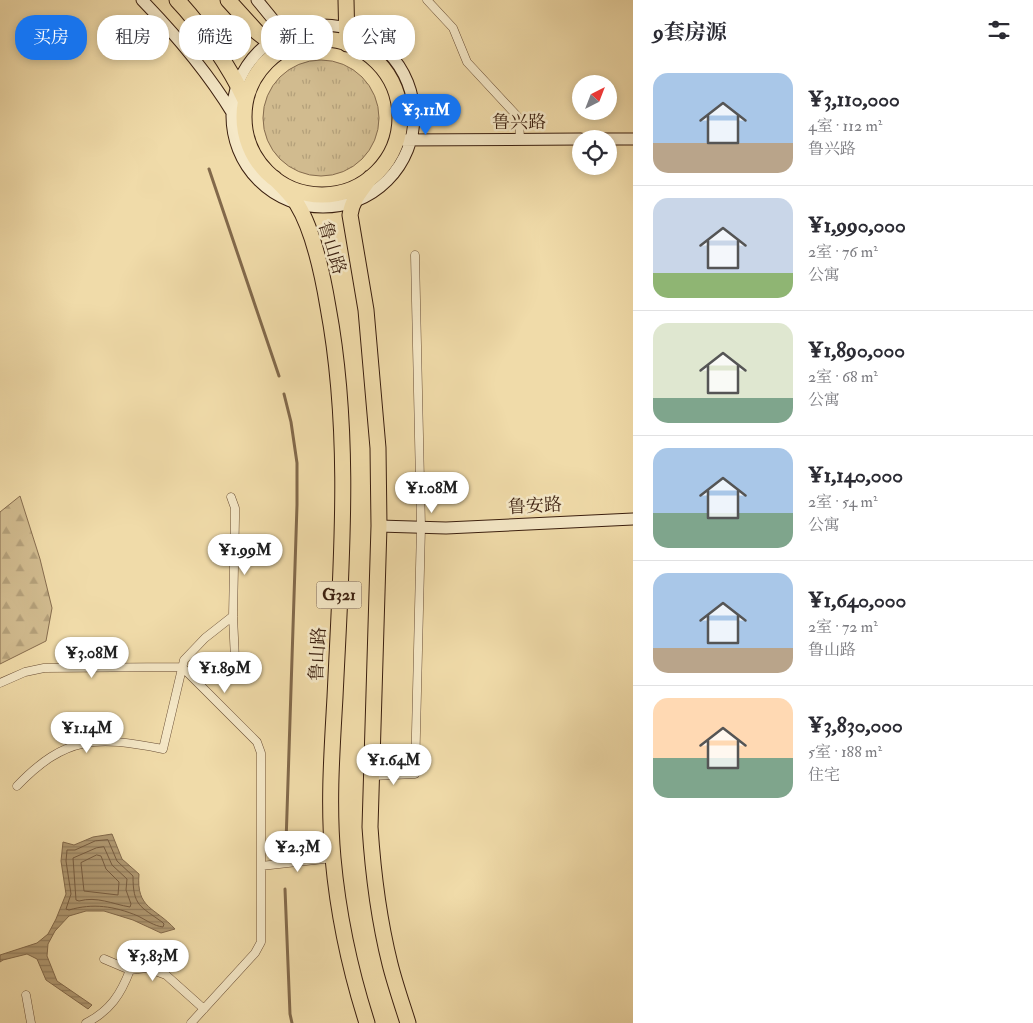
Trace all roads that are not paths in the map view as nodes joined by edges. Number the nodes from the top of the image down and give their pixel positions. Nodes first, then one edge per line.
1 (142, 0) edge
2 (177, 0) edge
3 (228, 0) edge
4 (257, 0) edge
5 (346, 0) edge
6 (427, 0) edge
7 (269, 15) edge
8 (347, 15) edge
9 (261, 35) edge
10 (261, 51) edge
11 (269, 60) edge
12 (374, 60) edge
13 (395, 60) edge
14 (238, 84) junction
15 (245, 100) junction
16 (232, 114) junction
17 (572, 139) edge
18 (617, 139) edge
19 (633, 139) edge
20 (404, 140) junction
21 (520, 140) junction
22 (274, 178) junction
23 (370, 178) junction
24 (296, 202) junction
25 (354, 202) junction
26 (415, 255) dead end
27 (231, 498) dead end
28 (633, 519) edge
29 (379, 526) junction
30 (421, 527) junction
31 (233, 616) junction
32 (235, 660) dead end
33 (182, 667) junction
34 (0, 683) edge
35 (371, 776) junction
36 (17, 786) dead end
37 (333, 858) junction
38 (260, 866) junction
39 (104, 959) dead end
40 (130, 970) junction
41 (26, 996) dead end
42 (204, 1008) junction
43 (31, 1023) edge
44 (86, 1023) edge
45 (191, 1023) edge
46 (368, 1023) edge
47 (408, 1023) edge

1 - 16 street
2 - 14 highway
3 - 9 highway
4 - 7 street
5 - 8 highway
6 - 21 street
10 - 14 street
11 - 15 highway
12 - 20 highway
13 - 20 street
14 - 15 highway
14 - 16 street
15 - 22 highway
16 - 24 street
17 - 21 street, 鲁兴路
18 - 19 street
20 - 21 street, 鲁兴路
20 - 23 highway
20 - 25 street
22 - 23 highway
22 - 24 highway, 鲁山路 / G321
23 - 25 highway, 鲁山路 / G321
24 - 25 street
24 - 37 highway, 鲁山路 / G321
25 - 29 highway, 鲁山路 / G321
26 - 30 street
27 - 31 street
28 - 30 street, 鲁安路
29 - 30 street, 鲁安路
29 - 35 highway, 鲁山路 / G321
30 - 35 street
31 - 32 street
31 - 33 street
33 - 34 street
33 - 36 street
33 - 38 street
35 - 47 highway, 鲁山路 / G321
37 - 38 street
37 - 46 highway, 鲁山路 / G321
38 - 42 street
39 - 40 street
40 - 42 street
40 - 44 street
41 - 43 street
42 - 45 street

